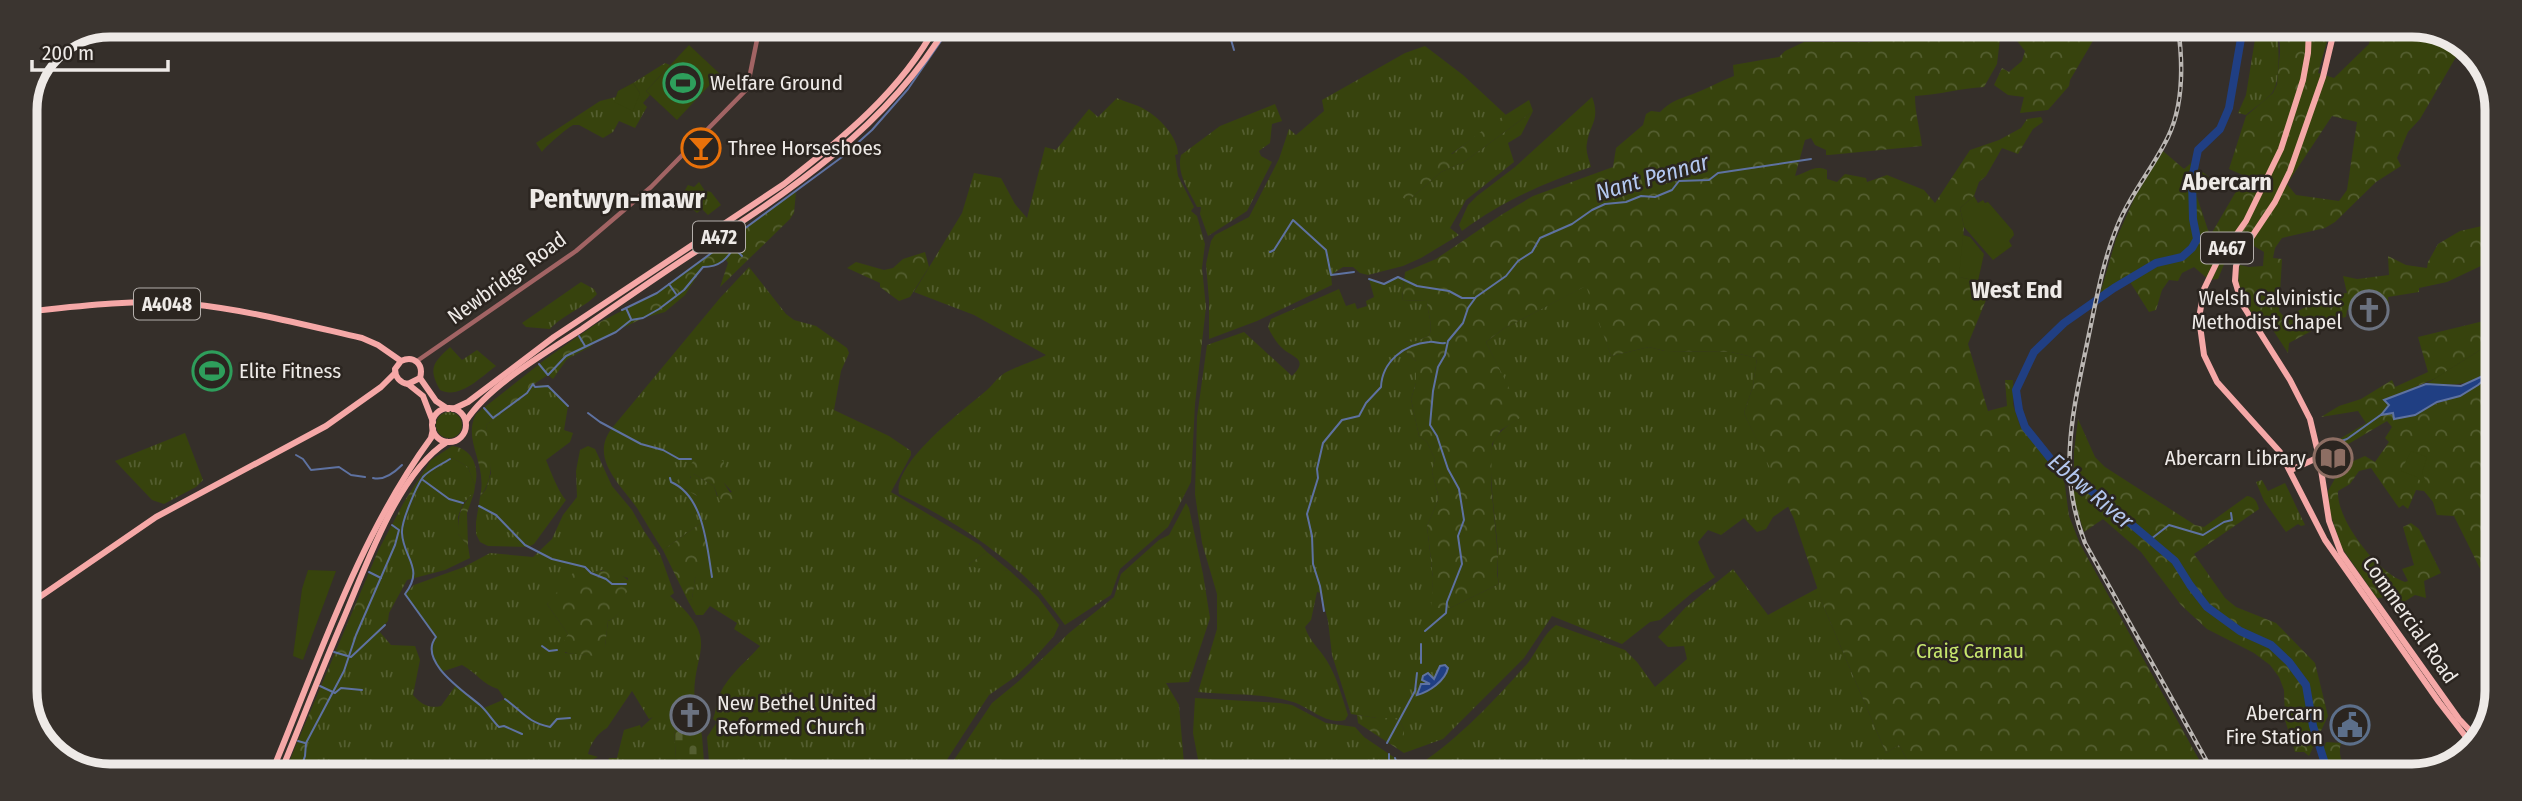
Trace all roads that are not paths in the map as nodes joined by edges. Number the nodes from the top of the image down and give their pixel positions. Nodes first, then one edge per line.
1 (758, 37) edge
2 (929, 37) edge
3 (939, 37) edge
4 (2309, 37) edge
5 (2333, 37) edge
6 (37, 311) edge
7 (401, 360) junction
8 (417, 361) junction
9 (395, 373) junction
10 (420, 378) junction
11 (406, 383) junction
12 (381, 387) junction
13 (451, 409) junction
14 (466, 421) junction
15 (433, 425) junction
16 (447, 442) junction
17 (2319, 457) junction
18 (2291, 470) junction
19 (37, 600) edge
20 (2472, 733) edge
21 (2467, 739) edge
22 (275, 764) edge
23 (284, 764) edge

1 - 8 street, Newbridge Road
2 - 13 main road, A472
3 - 14 main road, A472
4 - 18 main road, A467
5 - 17 main road, Commercial Road
6 - 7 main road, A4048
7 - 8 main road
7 - 9 main road
8 - 10 main road
9 - 11 main road
9 - 12 main road
10 - 11 main road
10 - 13 main road
11 - 12 main road
11 - 15 main road
12 - 19 main road
13 - 14 main road
13 - 15 main road, A472
14 - 16 main road, A472
15 - 16 main road
15 - 22 main road, A472
16 - 23 main road, A472
17 - 18 main road
17 - 20 main road, Commercial Road
18 - 21 main road, A467

